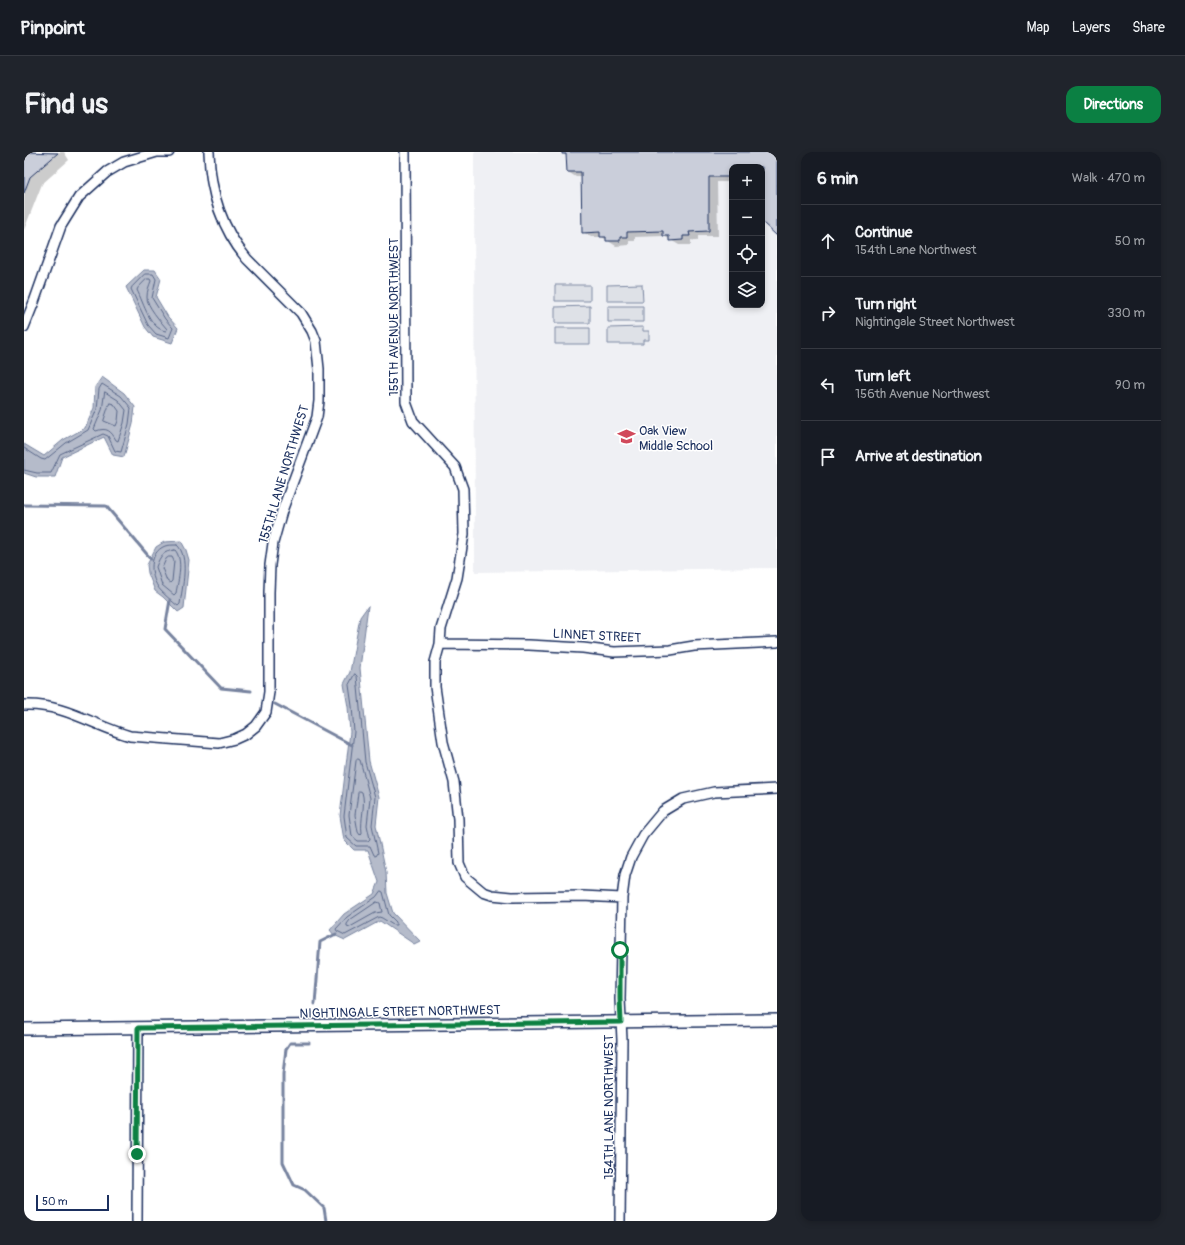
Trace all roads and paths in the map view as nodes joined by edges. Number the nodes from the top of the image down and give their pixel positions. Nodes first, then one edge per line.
1 (169, 152) edge
2 (209, 152) edge
3 (405, 152) edge
4 (24, 327) edge
5 (777, 642) edge
6 (440, 644) junction
7 (24, 705) edge
8 (777, 789) edge
9 (622, 898) junction
10 (777, 1020) edge
11 (621, 1022) junction
12 (138, 1028) junction
13 (24, 1029) edge
14 (137, 1221) edge
15 (620, 1221) edge

1 - 4 street
2 - 7 street, 155TH LANE NORTHWEST
3 - 6 street, 155TH AVENUE NORTHWEST
5 - 6 street, LINNET STREET
6 - 9 street, 155TH AVENUE NORTHWEST
8 - 9 street, 154TH LANE NORTHWEST
9 - 11 street, 154TH LANE NORTHWEST
10 - 11 street, NIGHTINGALE STREET NORTHWEST
11 - 12 street, NIGHTINGALE STREET NORTHWEST
11 - 15 street, 154TH LANE NORTHWEST
12 - 13 street, NIGHTINGALE STREET NORTHWEST
12 - 14 street

